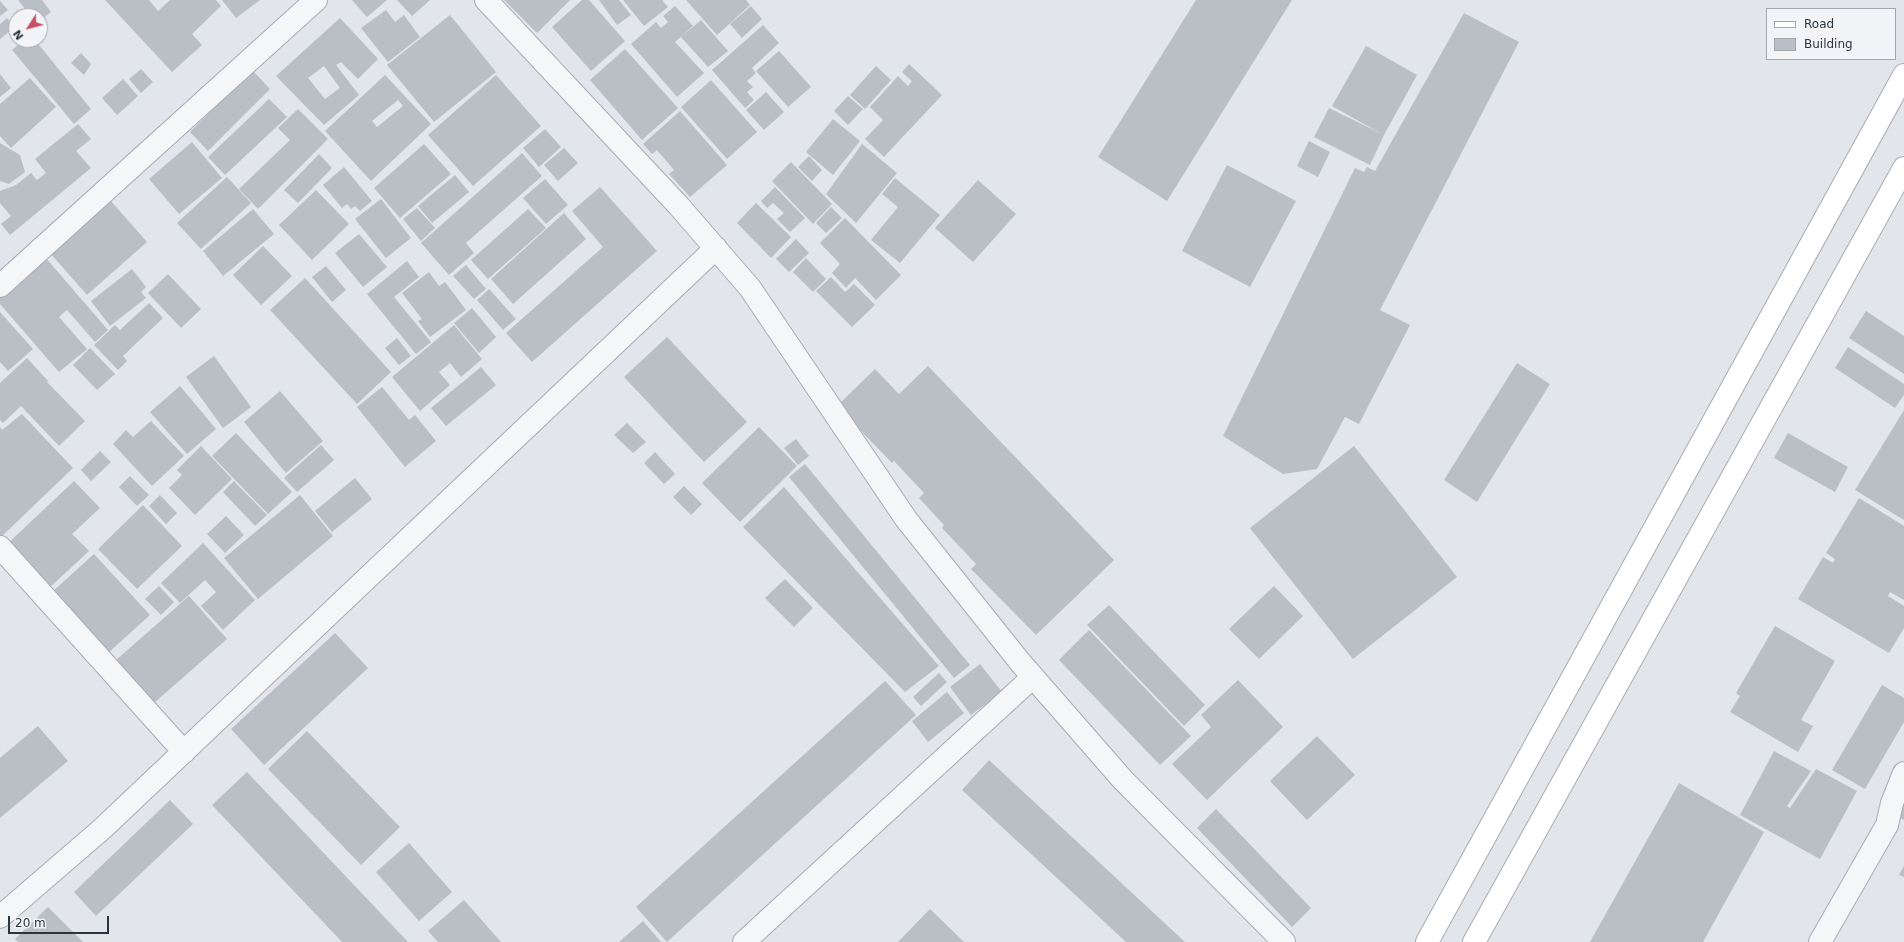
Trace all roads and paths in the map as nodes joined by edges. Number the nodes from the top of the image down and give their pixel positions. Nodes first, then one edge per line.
1 (316, 0) edge
2 (486, 0) edge
3 (1904, 75) edge
4 (1904, 168) edge
5 (716, 248) junction
6 (0, 286) edge
7 (0, 547) edge
8 (1033, 677) junction
9 (184, 752) junction
10 (1904, 773) edge
11 (0, 917) edge
12 (744, 942) edge
13 (1284, 942) edge
14 (1427, 942) edge
15 (1474, 942) edge
16 (1820, 942) edge

1 - 6 street
2 - 5 street
3 - 14 main road
4 - 15 main road
5 - 8 street
5 - 9 street
7 - 9 street
8 - 12 street
8 - 13 street
9 - 11 street
10 - 16 street

